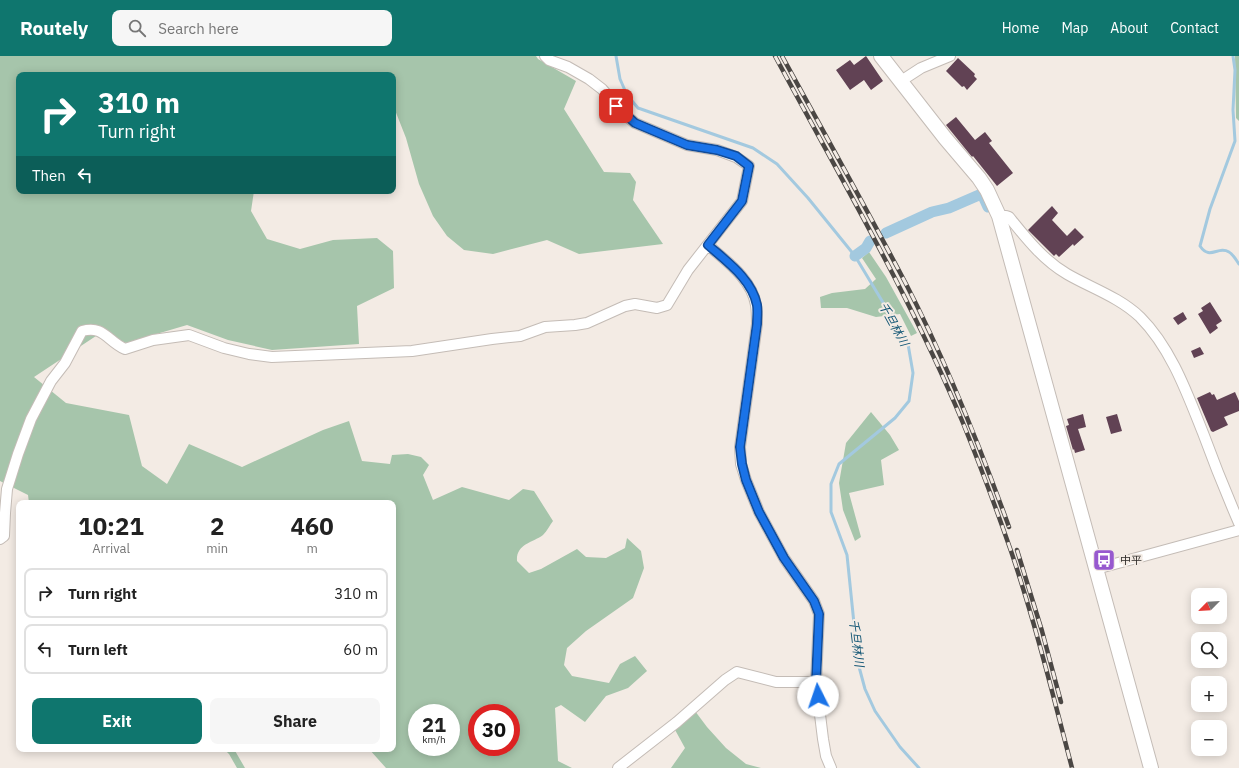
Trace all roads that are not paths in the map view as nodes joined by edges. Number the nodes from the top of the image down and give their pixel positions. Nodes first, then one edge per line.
1 (545, 56) edge
2 (881, 56) edge
3 (950, 56) edge
4 (900, 81) junction
5 (999, 216) junction
6 (708, 245) junction
7 (1239, 523) edge
8 (1239, 530) edge
9 (0, 539) edge
10 (1096, 569) junction
11 (816, 682) junction
12 (618, 768) edge
13 (831, 768) edge
14 (1151, 768) edge

1 - 6 street
2 - 4 street
3 - 4 street
4 - 5 street
5 - 7 street
5 - 10 street
6 - 9 street
6 - 11 street
8 - 10 street
10 - 14 street
11 - 12 street
11 - 13 street

